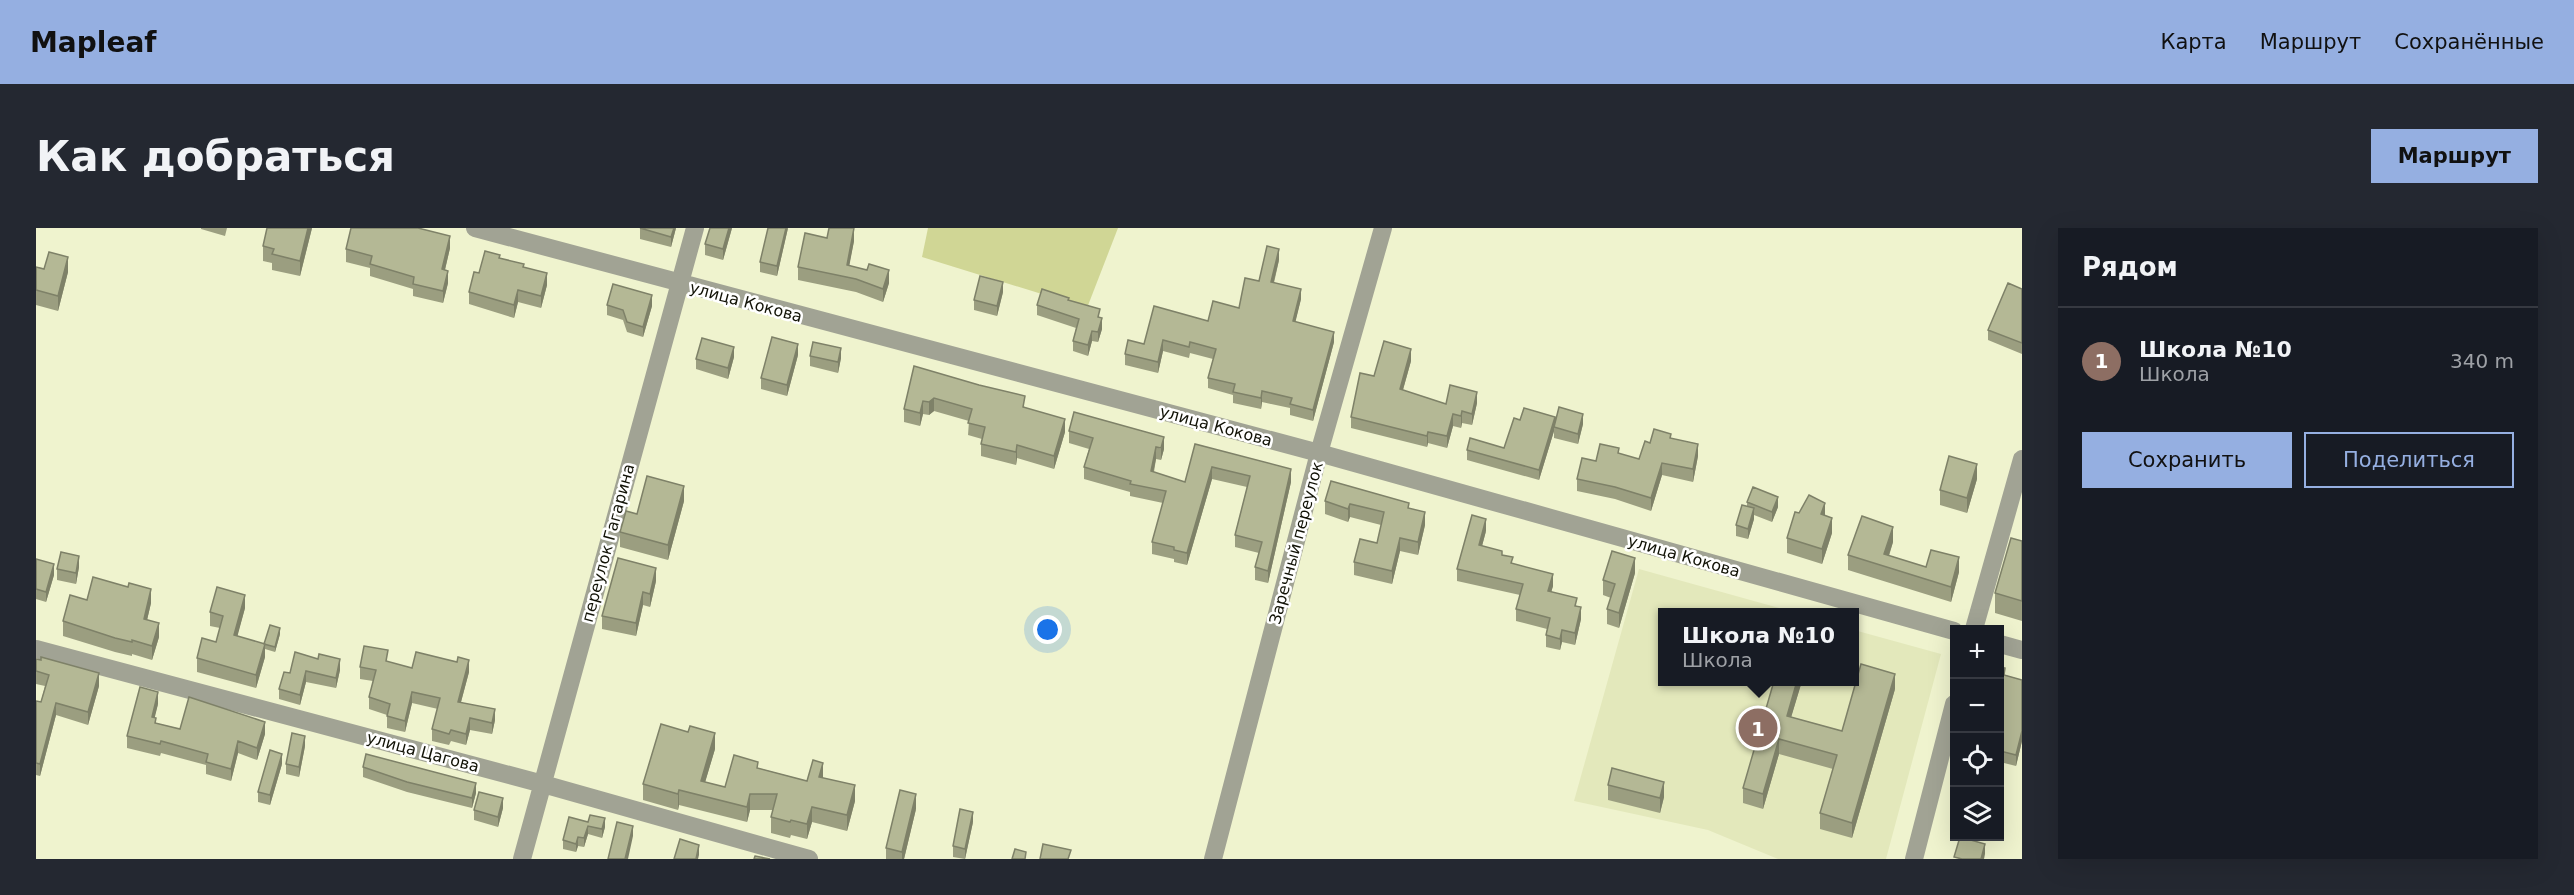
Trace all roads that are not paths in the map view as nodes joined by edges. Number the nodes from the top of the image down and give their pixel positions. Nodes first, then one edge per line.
1 (475, 228) edge
2 (695, 228) edge
3 (1383, 228) edge
4 (679, 284) junction
5 (1319, 453) junction
6 (2022, 459) edge
7 (1975, 625) edge
8 (1950, 631) edge
9 (2004, 645) edge
10 (36, 649) edge
11 (2022, 650) edge
12 (1950, 720) edge
13 (543, 784) junction
14 (522, 859) edge
15 (809, 859) edge
16 (1213, 859) edge
17 (1914, 859) edge

1 - 4 street, улица Кокова
2 - 4 street, переулок Гагарина
3 - 5 street, Заречный переулок
4 - 5 street, улица Кокова
4 - 13 street, переулок Гагарина
5 - 8 street, улица Кокова
5 - 16 street, Заречный переулок
6 - 7 street
9 - 11 street
10 - 13 street, улица Цагова
12 - 17 street
13 - 14 street, переулок Гагарина
13 - 15 street, улица Цагова

